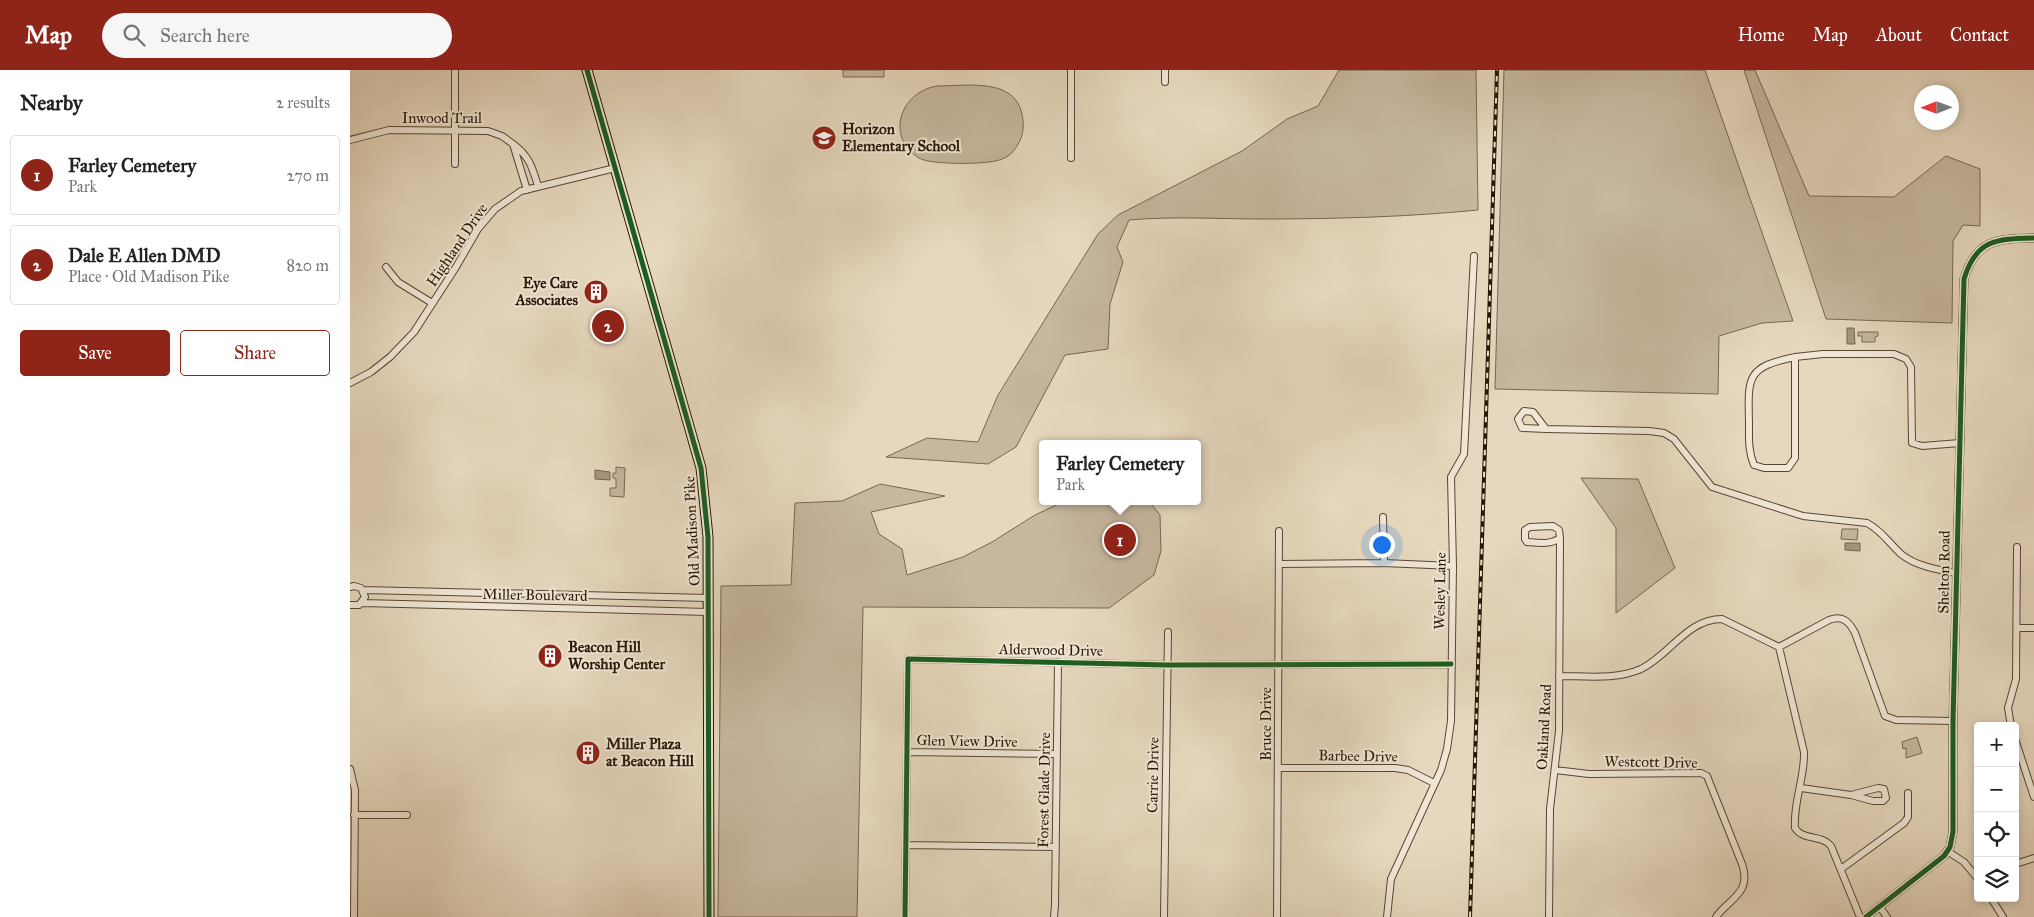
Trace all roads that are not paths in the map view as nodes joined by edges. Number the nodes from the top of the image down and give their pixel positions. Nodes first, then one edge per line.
1 (455, 70) edge
2 (587, 70) edge
3 (1071, 70) edge
4 (1165, 70) edge
5 (1165, 82) dead end
6 (456, 131) junction
7 (350, 140) edge
8 (513, 144) junction
9 (1071, 158) dead end
10 (454, 164) dead end
11 (615, 168) junction
12 (538, 186) junction
13 (526, 190) junction
14 (2034, 238) edge
15 (1474, 256) dead end
16 (386, 267) dead end
17 (432, 303) junction
18 (1795, 357) junction
19 (350, 383) edge
20 (1546, 430) dead end
21 (1960, 443) junction
22 (1383, 517) dead end
23 (1279, 531) dead end
24 (1560, 538) junction
25 (2017, 547) dead end
26 (1384, 563) junction
27 (1279, 564) junction
28 (1454, 566) junction
29 (1956, 573) junction
30 (350, 587) edge
31 (363, 590) junction
32 (550, 594) junction
33 (632, 596) junction
34 (708, 598) junction
35 (362, 604) junction
36 (351, 606) edge
37 (550, 608) junction
38 (630, 610) junction
39 (708, 612) junction
40 (2017, 628) junction
41 (2034, 628) edge
42 (1168, 632) dead end
43 (1779, 647) junction
44 (1058, 662) junction
45 (1279, 664) junction
46 (1451, 664) junction
47 (1167, 665) junction
48 (1560, 676) junction
49 (1953, 721) junction
50 (2010, 722) edge
51 (2019, 751) edge
52 (907, 752) junction
53 (1057, 754) junction
54 (1278, 768) junction
55 (350, 769) edge
56 (1555, 770) junction
57 (1434, 783) junction
58 (1801, 788) junction
59 (1908, 793) dead end
60 (1851, 795) junction
61 (2034, 798) edge
62 (407, 815) dead end
63 (354, 816) junction
64 (906, 844) junction
65 (1056, 848) junction
66 (1947, 851) junction
67 (2034, 858) edge
68 (2019, 863) edge
69 (1841, 869) junction
70 (1974, 874) edge
71 (352, 901) edge
72 (1994, 902) edge
73 (1880, 906) junction
74 (354, 917) edge
75 (709, 917) edge
76 (905, 917) edge
77 (1054, 917) edge
78 (1164, 917) edge
79 (1277, 917) edge
80 (1387, 917) edge
81 (1549, 917) edge
82 (1716, 917) edge
83 (1860, 917) edge
84 (1866, 917) edge
85 (1887, 917) edge
86 (2003, 917) edge

1 - 6 street
2 - 11 main road, Old Madison Pike
3 - 9 street
4 - 5 street
6 - 7 street, Inwood Trail
6 - 8 street, Inwood Trail
6 - 10 street
8 - 12 street, Inwood Trail
8 - 13 street
11 - 12 street, Highland Drive
11 - 34 main road, Old Madison Pike
12 - 13 street, Highland Drive
13 - 17 street, Highland Drive
14 - 21 street, Shelton Road
15 - 28 street, Wesley Lane
16 - 17 street
17 - 19 street, Highland Drive
18 - 18 street
18 - 21 street
20 - 29 street
21 - 29 street, Shelton Road
22 - 26 street
23 - 27 street, Bruce Drive
24 - 24 street
24 - 48 street, Oakland Road
25 - 40 street
26 - 27 street
26 - 28 street
27 - 45 street, Bruce Drive
28 - 46 street, Wesley Lane
29 - 49 street, Shelton Road
30 - 31 street, Miller Boulevard
31 - 32 street, Miller Boulevard
31 - 35 street
32 - 33 street, Miller Boulevard
32 - 37 street
33 - 34 street, Miller Boulevard
33 - 38 street
34 - 39 main road, Old Madison Pike
35 - 36 street, Miller Boulevard
35 - 37 street, Miller Boulevard
37 - 38 street, Miller Boulevard
38 - 39 street, Miller Boulevard
39 - 75 main road, Old Madison Pike
40 - 41 street
40 - 50 street
42 - 47 street, Carrie Drive
43 - 48 street
43 - 49 street
43 - 58 street
44 - 47 street, Alderwood Drive
44 - 52 street, Alderwood Drive
44 - 53 street, Forest Glade Drive
45 - 46 street, Alderwood Drive
45 - 47 street, Alderwood Drive
45 - 54 street, Bruce Drive
46 - 57 street, Wesley Lane
47 - 78 street, Carrie Drive
48 - 56 street, Oakland Road
49 - 66 street, Shelton Road
51 - 61 street
52 - 53 street, Glen View Drive
52 - 64 street, Alderwood Drive
53 - 65 street, Forest Glade Drive
54 - 57 street, Barbee Drive
54 - 79 street, Bruce Drive
55 - 63 street
56 - 81 street, Oakland Road
56 - 82 street, Westcott Drive
57 - 80 street, Wesley Lane
58 - 60 street
58 - 69 street
59 - 69 street
60 - 60 street
62 - 63 street
63 - 71 street
64 - 65 street
64 - 76 street, Alderwood Drive
65 - 77 street, Forest Glade Drive
66 - 70 street
66 - 73 street
67 - 68 street
69 - 83 street
71 - 74 street
72 - 86 street
73 - 84 street
73 - 85 street

